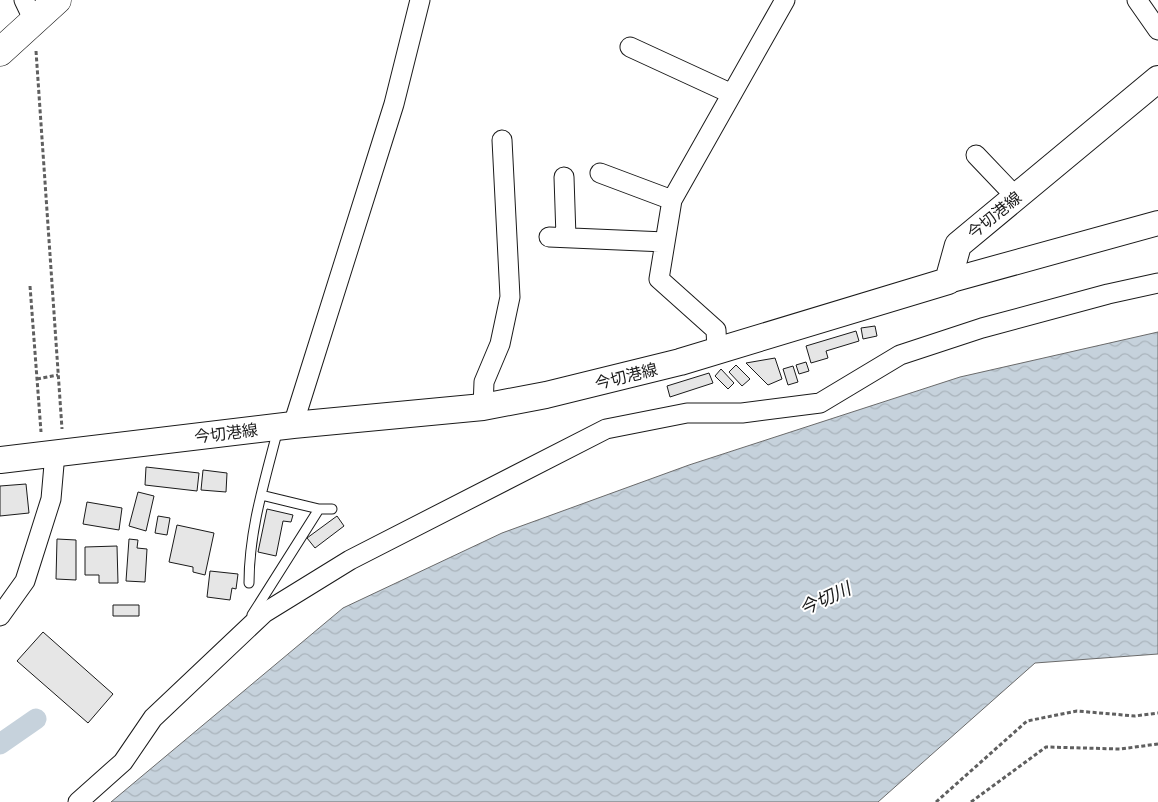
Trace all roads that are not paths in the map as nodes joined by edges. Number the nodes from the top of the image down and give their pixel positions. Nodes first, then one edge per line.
1 (57, 0) edge
2 (420, 0) edge
3 (785, 0) edge
4 (1137, 0) edge
5 (29, 10) edge
6 (1158, 30) edge
7 (630, 47) dead end
8 (0, 52) edge
9 (1158, 79) edge
10 (732, 94) junction
11 (502, 140) dead end
12 (976, 155) dead end
13 (600, 173) dead end
14 (564, 177) dead end
15 (1016, 197) junction
16 (672, 200) junction
17 (1158, 223) edge
18 (665, 242) junction
19 (948, 281) junction
20 (1158, 283) edge
21 (717, 350) junction
22 (483, 407) junction
23 (286, 426) junction
24 (54, 453) junction
25 (0, 460) edge
26 (261, 495) junction
27 (319, 509) junction
28 (332, 510) dead end
29 (248, 583) dead end
30 (0, 616) edge
31 (238, 637) junction
32 (78, 802) edge

1 - 5 main road
2 - 23 street
3 - 10 street
4 - 6 street
5 - 8 main road
7 - 10 street
9 - 15 main road, 今切港線
10 - 16 street
11 - 22 street
12 - 15 street
13 - 16 street
14 - 18 street
15 - 19 main road, 今切港線
16 - 18 street
17 - 19 street
18 - 21 street
19 - 21 main road, 今切港線
20 - 31 street
21 - 22 main road, 今切港線
22 - 23 main road, 今切港線
23 - 24 main road, 今切港線
23 - 26 lane
24 - 25 main road, 今切港線
24 - 30 street
26 - 27 lane
26 - 29 lane
27 - 28 lane
27 - 31 lane
31 - 32 street

